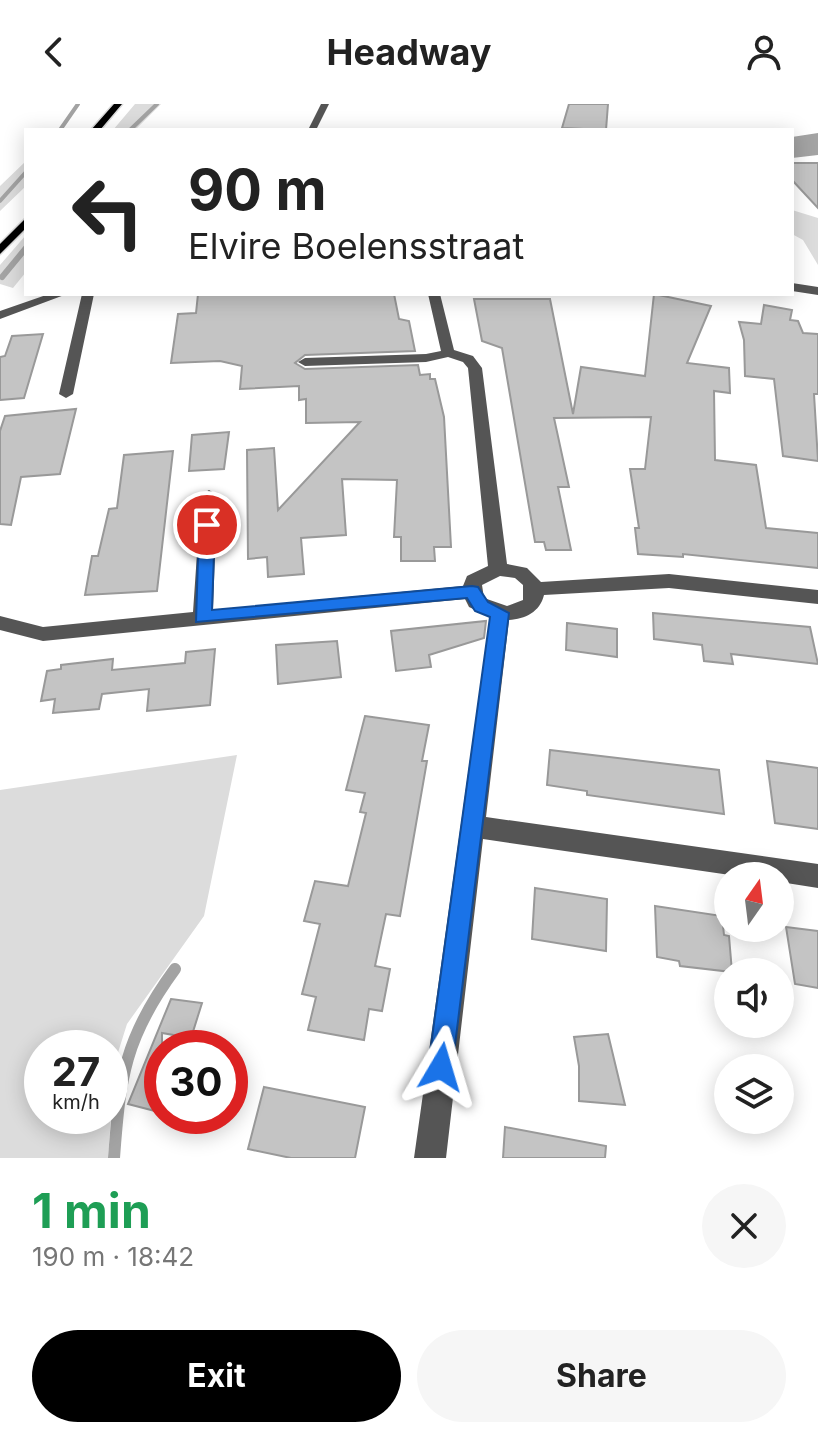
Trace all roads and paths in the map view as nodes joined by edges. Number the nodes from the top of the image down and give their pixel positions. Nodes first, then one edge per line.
1 (118, 104) edge
2 (325, 104) edge
3 (97, 128) edge
4 (313, 128) edge
5 (22, 217) edge
6 (0, 232) edge
7 (0, 251) edge
8 (794, 287) edge
9 (818, 291) edge
10 (28, 296) edge
11 (55, 296) edge
12 (88, 296) edge
13 (434, 296) edge
14 (0, 304) edge
15 (0, 315) edge
16 (448, 353) junction
17 (305, 362) dead end
18 (66, 394) dead end
19 (209, 495) dead end
20 (498, 569) junction
21 (535, 589) junction
22 (472, 592) junction
23 (818, 597) edge
24 (500, 613) junction
25 (203, 617) junction
26 (0, 623) edge
27 (471, 826) junction
28 (818, 876) edge
29 (430, 1158) edge

1 - 3 main road
2 - 4 street
5 - 6 main road
5 - 7 main road
8 - 9 street
10 - 14 street
11 - 15 street
12 - 18 street
13 - 16 street
16 - 17 street
16 - 20 street
19 - 25 street
20 - 21 street
20 - 22 street
21 - 23 street
21 - 24 street
22 - 24 street
22 - 25 street
24 - 27 street
25 - 26 street
27 - 28 street
27 - 29 street

